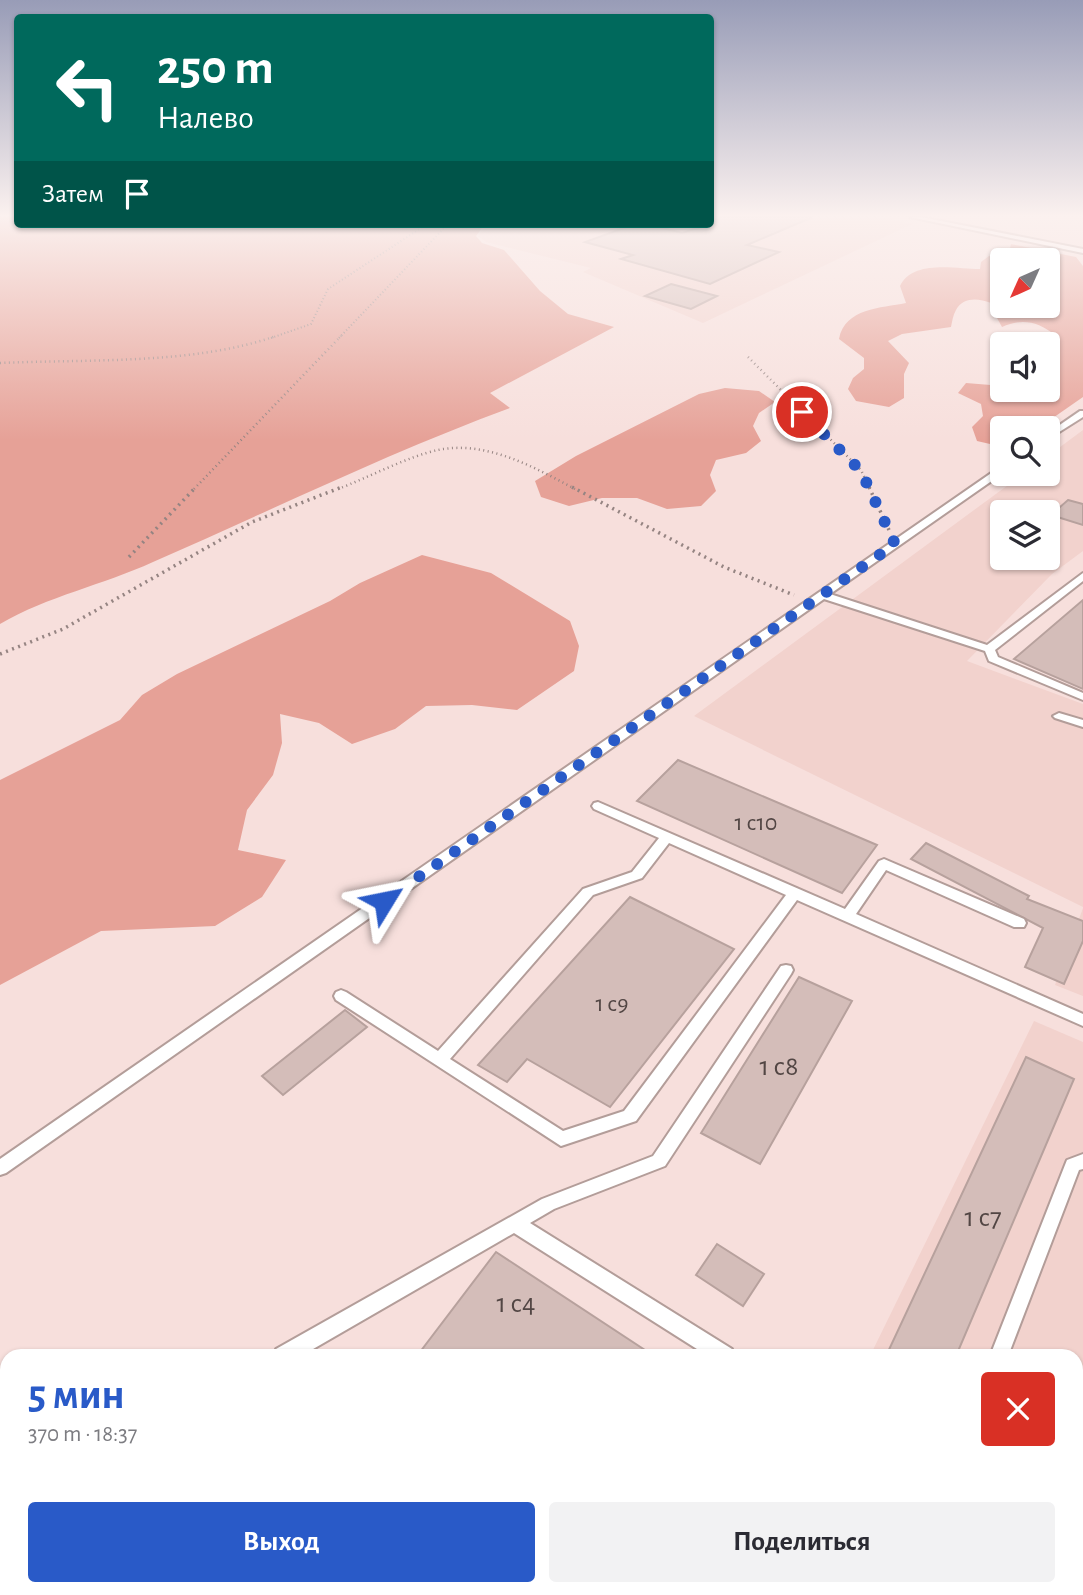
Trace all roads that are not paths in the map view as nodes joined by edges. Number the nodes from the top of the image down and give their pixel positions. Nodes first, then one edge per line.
1 (1083, 413) edge
2 (1060, 429) edge
3 (990, 478) edge
4 (1083, 576) edge
5 (817, 598) junction
6 (989, 649) junction
7 (1083, 697) edge
8 (1059, 716) dead end
9 (1083, 724) edge
10 (598, 806) dead end
11 (667, 837) junction
12 (794, 893) junction
13 (847, 916) junction
14 (1019, 922) dead end
15 (786, 970) dead end
16 (341, 996) dead end
17 (1083, 1020) edge
18 (439, 1060) junction
19 (1083, 1161) edge
20 (0, 1168) edge
21 (513, 1223) junction
22 (295, 1349) edge
23 (714, 1349) edge
24 (1002, 1349) edge

1 - 2 lane
3 - 5 lane
4 - 6 lane
5 - 6 lane
5 - 20 lane
6 - 7 lane
8 - 9 lane
10 - 11 lane
11 - 12 lane
11 - 18 lane
12 - 13 lane
12 - 18 lane
13 - 14 lane
13 - 17 lane
15 - 21 lane
16 - 18 lane
19 - 24 lane
21 - 22 lane
21 - 23 lane

